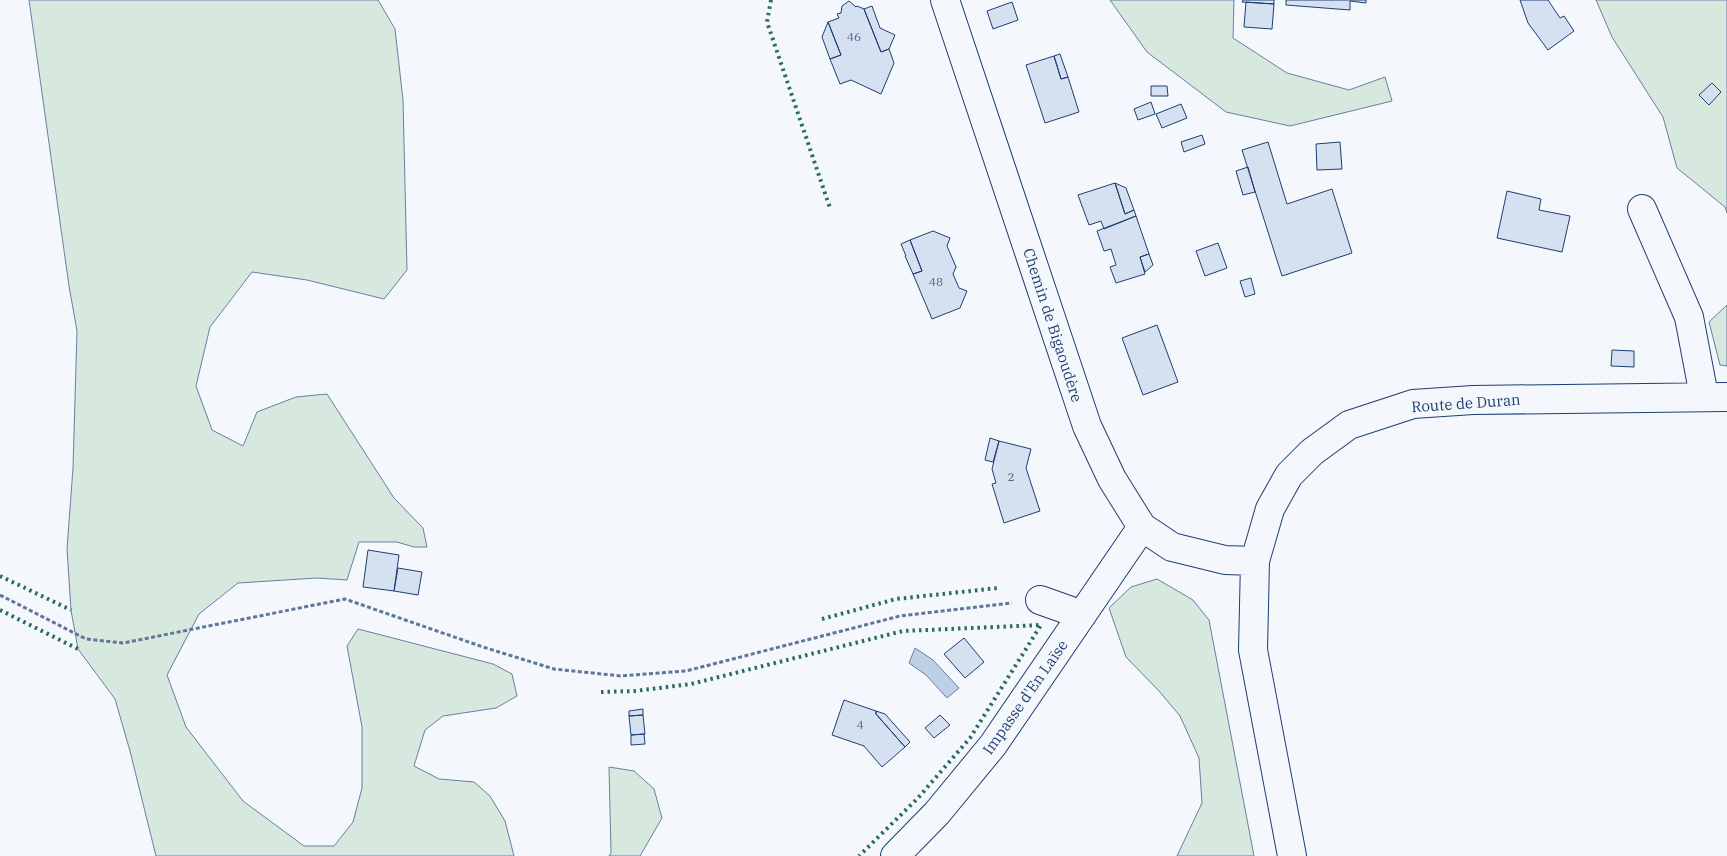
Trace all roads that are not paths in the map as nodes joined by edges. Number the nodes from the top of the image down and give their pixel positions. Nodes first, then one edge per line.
1 (945, 0) edge
2 (1642, 209) dead end
3 (1715, 397) edge
4 (1142, 527) junction
5 (1255, 561) junction
6 (1040, 600) road end
7 (1082, 615) junction
8 (894, 856) edge
9 (1292, 856) edge

1 - 4 street, Chemin de Bigaoudère
2 - 3 street
3 - 5 street, Route de Duran
4 - 5 street, Chemin de Bigaoudère
4 - 7 street, Impasse d'En Laïse
5 - 9 street, Route de Duran
6 - 7 street
7 - 8 street, Impasse d'En Laïse

